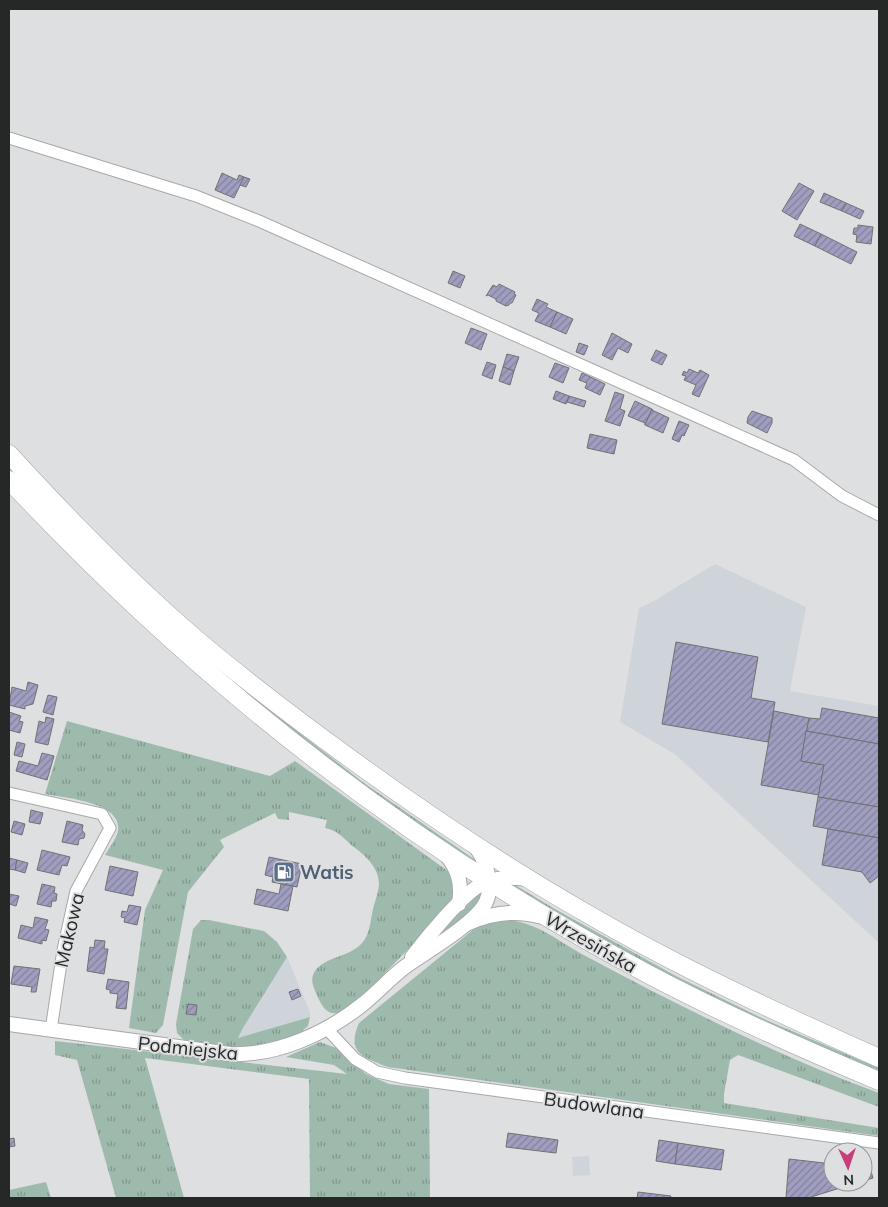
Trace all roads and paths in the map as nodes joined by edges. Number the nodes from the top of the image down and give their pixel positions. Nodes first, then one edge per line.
1 (9, 138) edge
2 (9, 454) edge
3 (9, 480) edge
4 (879, 515) edge
5 (9, 793) edge
6 (473, 844) junction
7 (442, 850) junction
8 (531, 880) junction
9 (488, 882) junction
10 (459, 904) junction
11 (553, 920) junction
12 (460, 928) junction
13 (404, 968) junction
14 (9, 1024) edge
15 (326, 1028) junction
16 (51, 1030) junction
17 (879, 1058) edge
18 (879, 1081) edge
19 (879, 1144) edge

1 - 4 street
2 - 6 main road, Wrzesińska
3 - 7 main road, Wrzesińska
5 - 16 street, Makowa
6 - 8 main road, Wrzesińska
6 - 9 street, Podmiejska
7 - 9 main road, Wrzesińska
7 - 10 street
8 - 9 street, Podmiejska
8 - 17 main road, Wrzesińska
9 - 10 street, Podmiejska
9 - 11 main road, Wrzesińska
9 - 12 street, Podmiejska
10 - 13 street, Podmiejska
11 - 12 street
11 - 18 main road, Wrzesińska
12 - 13 street, Podmiejska
13 - 15 street, Podmiejska
14 - 16 street, Podmiejska
15 - 16 street, Podmiejska
15 - 19 street, Budowlana

